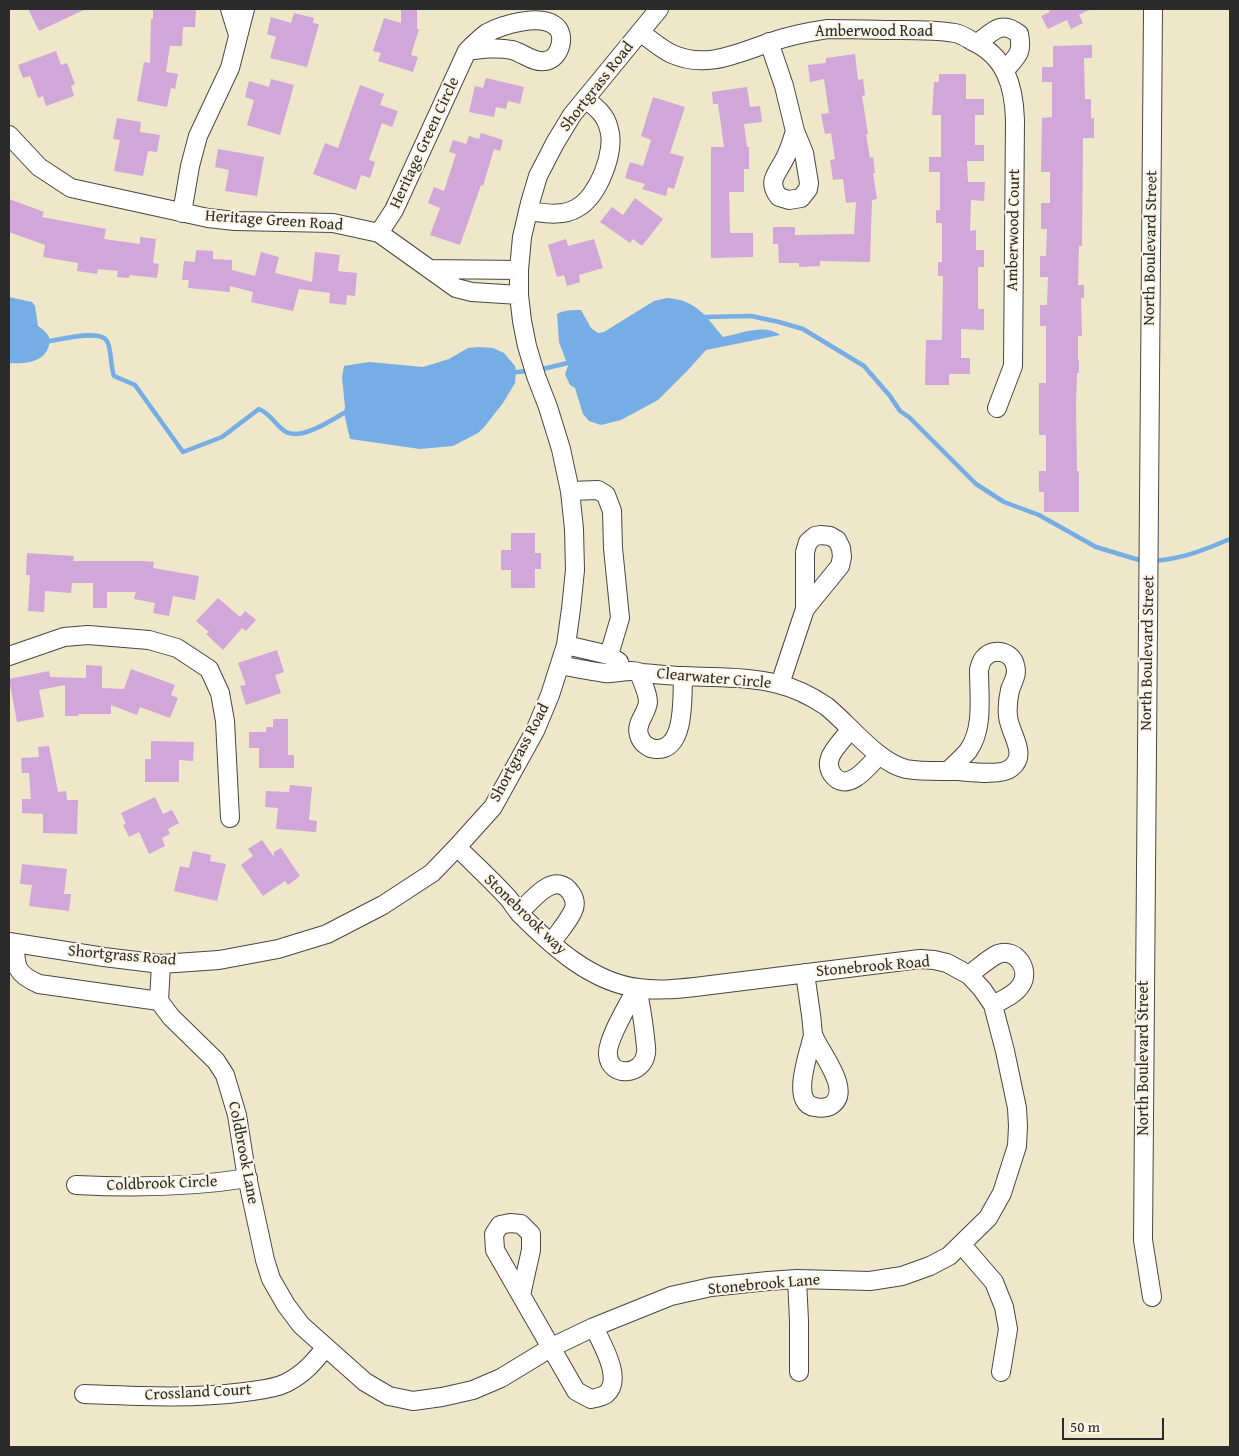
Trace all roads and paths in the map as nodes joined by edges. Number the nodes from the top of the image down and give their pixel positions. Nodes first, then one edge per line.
1 (230, 9) edge
2 (245, 9) edge
3 (659, 9) edge
4 (1154, 9) edge
5 (640, 32) junction
6 (238, 36) junction
7 (769, 42) junction
8 (978, 43) junction
9 (467, 51) junction
10 (993, 55) joint
11 (1005, 70) junction
12 (585, 99) junction
13 (795, 131) dead end
14 (9, 135) edge
15 (528, 211) junction
16 (182, 213) junction
17 (379, 232) junction
18 (430, 269) junction
19 (518, 270) junction
20 (518, 295) junction
21 (997, 408) dead end
22 (570, 491) junction
23 (805, 609) dead end
24 (566, 644) junction
25 (609, 655) junction
26 (9, 656) edge
27 (560, 665) junction
28 (635, 672) junction
29 (683, 676) junction
30 (780, 684) junction
31 (851, 729) junction
32 (879, 755) junction
33 (948, 771) junction
34 (230, 818) dead end
35 (458, 847) junction
36 (519, 913) junction
37 (12, 943) edge
38 (551, 943) junction
39 (161, 964) junction
40 (805, 973) junction
41 (969, 975) junction
42 (159, 1001) junction
43 (993, 1005) junction
44 (814, 1035) dead end
45 (248, 1178) junction
46 (76, 1185) dead end
47 (962, 1245) junction
48 (797, 1279) junction
49 (521, 1295) dead end
50 (1152, 1297) dead end
51 (594, 1327) junction
52 (326, 1347) junction
53 (552, 1347) junction
54 (799, 1372) dead end
55 (1001, 1372) dead end
56 (84, 1394) dead end

1 - 6 street
2 - 6 street
3 - 5 street, Shortgrass Road
4 - 50 street, North Boulevard Street
5 - 7 street, Amberwood Road
5 - 12 street, Shortgrass Road
6 - 16 street
7 - 8 street, Amberwood Road
7 - 13 street
8 - 10 street, Amberwood Road
8 - 11 street
9 - 9 street, Heritage Green Circle
9 - 17 street, Heritage Green Circle
10 - 11 street, Amberwood Court
11 - 21 street, Amberwood Court
12 - 15 street, Shortgrass Road
12 - 15 street
14 - 16 street, Heritage Green Road
15 - 19 street, Shortgrass Road
16 - 17 street, Heritage Green Road
17 - 18 street, Heritage Green Road
18 - 19 street
18 - 20 street, Heritage Green Road
19 - 20 street, Shortgrass Road
20 - 22 street, Shortgrass Road
22 - 24 street, Shortgrass Road
22 - 25 street
23 - 30 street
24 - 25 street, Clearwater Circle
24 - 27 street, Shortgrass Road
25 - 28 street, Clearwater Circle
26 - 34 street
27 - 28 street, Clearwater Circle
27 - 35 street, Shortgrass Road
28 - 29 street, Clearwater Circle
28 - 29 street
29 - 30 street, Clearwater Circle
30 - 31 street, Clearwater Circle
31 - 32 street, Clearwater Circle
31 - 32 street
32 - 33 street, Clearwater Circle
33 - 33 street, Clearwater Circle
35 - 36 street, Stonebrook way
35 - 39 street, Shortgrass Road
36 - 38 street, Stonebrook way
36 - 38 street
37 - 39 street, Shortgrass Road
37 - 42 street
38 - 40 street, Stonebrook way
39 - 42 street
40 - 41 street, Stonebrook Road
40 - 44 street
41 - 43 street, Stonebrook Road
41 - 43 street
42 - 45 street, Coldbrook Lane
43 - 47 street, Stonebrook Road
45 - 46 street, Coldbrook Circle
45 - 52 street, Coldbrook Lane
47 - 48 street, Stonebrook Lane
47 - 55 street
48 - 51 street, Stonebrook Lane
48 - 54 street
49 - 53 street
51 - 53 street, Stonebrook Lane
51 - 53 street
52 - 53 street, Stonebrook Lane
52 - 56 street, Crossland Court

